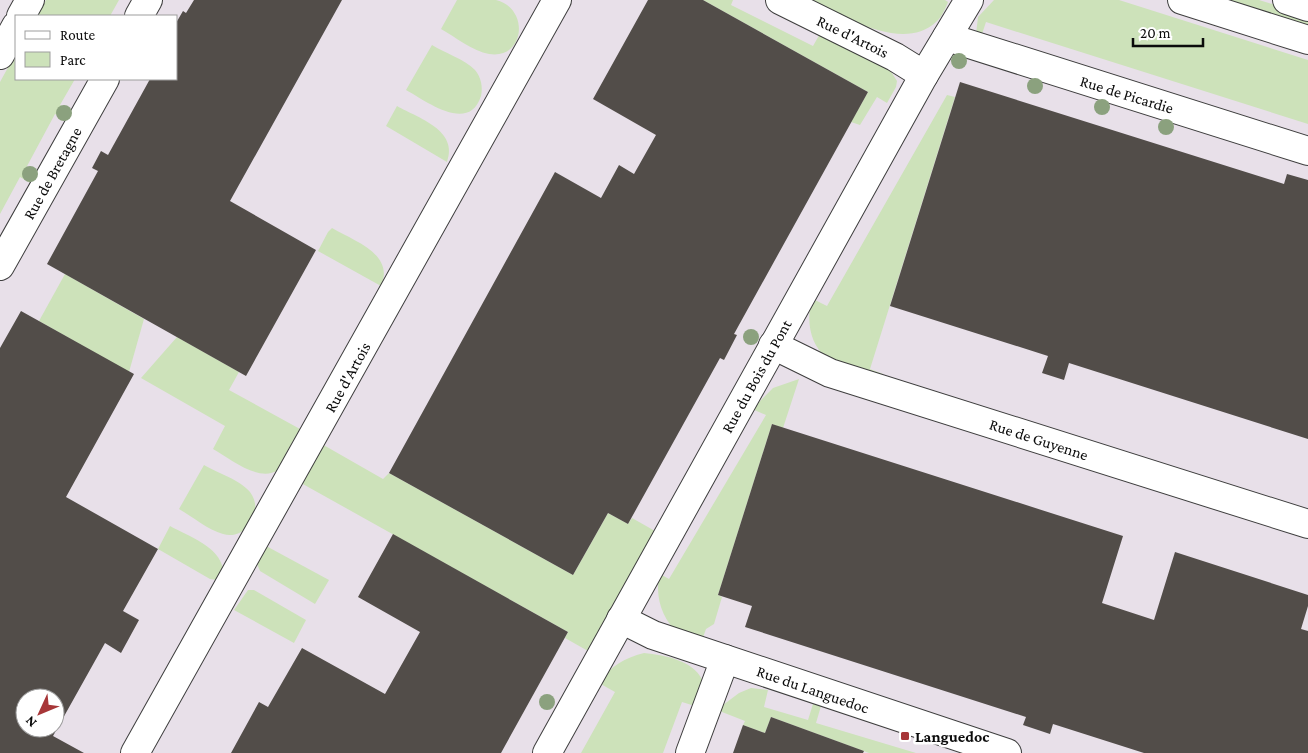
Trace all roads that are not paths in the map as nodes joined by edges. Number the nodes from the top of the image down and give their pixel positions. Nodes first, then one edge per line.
1 (30, 0) edge
2 (148, 0) edge
3 (558, 0) edge
4 (780, 0) edge
5 (969, 0) edge
6 (1182, 0) edge
7 (1287, 0) edge
8 (1308, 7) edge
9 (22, 15) edge
10 (140, 15) edge
11 (15, 28) edge
12 (947, 38) junction
13 (1308, 40) edge
14 (0, 55) edge
15 (924, 75) junction
16 (104, 80) edge
17 (1308, 151) edge
18 (0, 266) edge
19 (774, 344) junction
20 (1308, 524) edge
21 (621, 619) junction
22 (725, 659) junction
23 (136, 753) edge
24 (547, 753) edge
25 (690, 753) edge
26 (1007, 753) edge

1 - 9 street
2 - 10 street
3 - 23 street, Rue d'Artois
4 - 15 street, Rue d'Artois
5 - 12 street, Rue du Bois du Pont
6 - 13 street
7 - 8 street
11 - 14 street
12 - 15 street, Rue du Bois du Pont
12 - 17 street, Rue de Picardie
15 - 19 street, Rue du Bois du Pont
16 - 18 street, Rue de Bretagne
19 - 20 street, Rue de Guyenne
19 - 21 street, Rue du Bois du Pont
21 - 22 street, Rue du Languedoc
21 - 24 street, Rue du Bois du Pont
22 - 25 street
22 - 26 street, Rue du Languedoc

